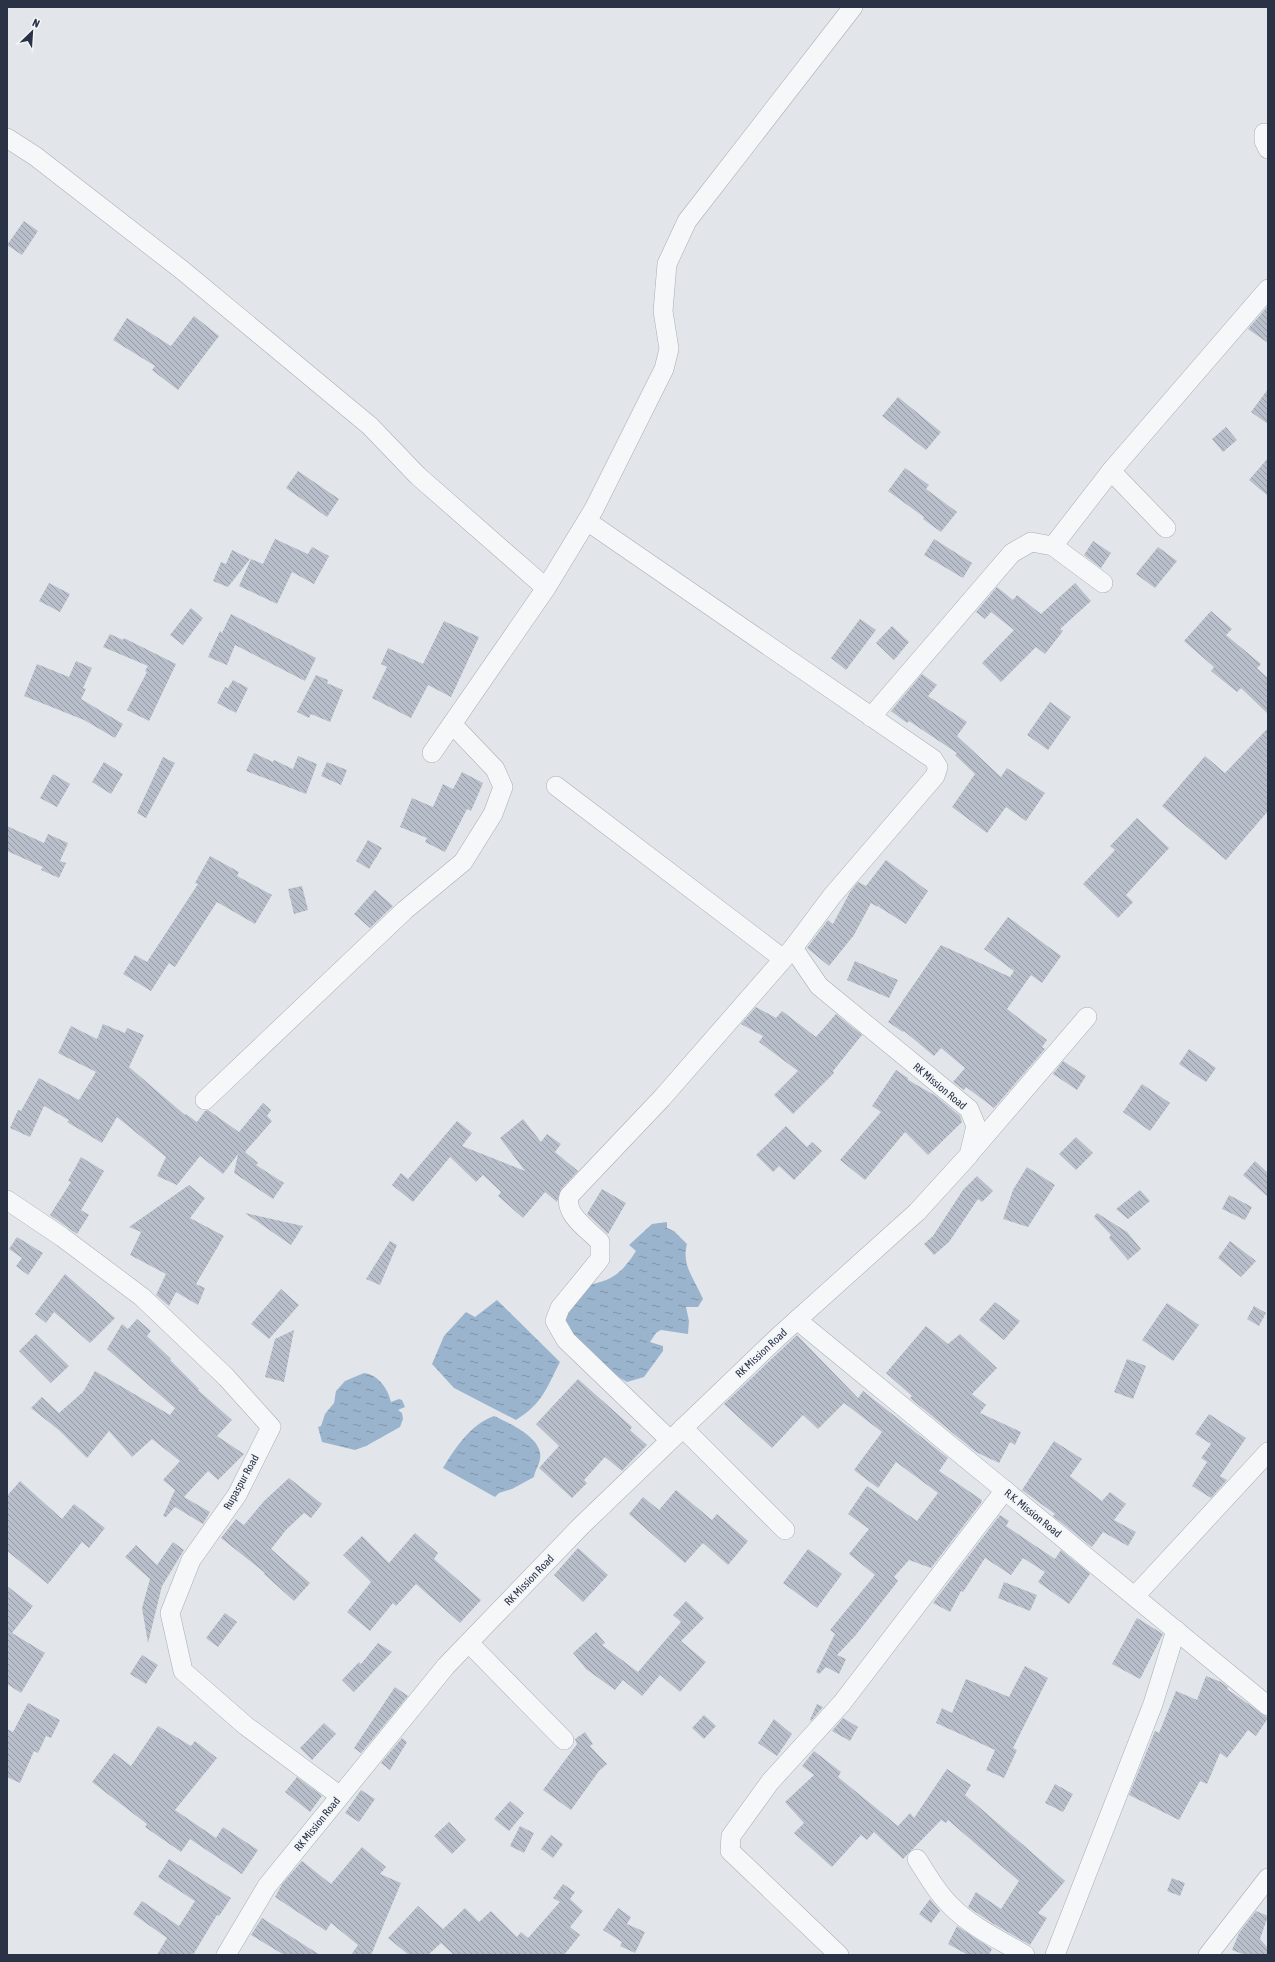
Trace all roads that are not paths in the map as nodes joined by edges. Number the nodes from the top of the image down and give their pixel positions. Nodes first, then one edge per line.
1 (853, 7) edge
2 (7, 138) edge
3 (1268, 289) edge
4 (1111, 471) junction
5 (587, 521) junction
6 (1166, 528) dead end
7 (1054, 546) junction
8 (1103, 583) dead end
9 (546, 588) junction
10 (871, 718) junction
11 (452, 724) junction
12 (432, 753) dead end
13 (556, 786) dead end
14 (787, 953) junction
15 (1087, 1017) dead end
16 (205, 1100) dead end
17 (969, 1155) junction
18 (7, 1200) edge
19 (797, 1320) junction
20 (677, 1434) junction
21 (1268, 1452) edge
22 (1004, 1490) junction
23 (785, 1530) dead end
24 (1134, 1596) junction
25 (1176, 1630) junction
26 (469, 1643) junction
27 (1268, 1706) edge
28 (564, 1740) dead end
29 (340, 1796) junction
30 (918, 1859) dead end
31 (1268, 1878) edge
32 (226, 1955) edge
33 (839, 1955) edge
34 (1024, 1955) edge
35 (1055, 1955) edge
36 (1208, 1955) edge

1 - 5 street
2 - 9 street
3 - 4 street
4 - 6 street
4 - 7 street
5 - 9 street
5 - 10 street
7 - 8 street
7 - 10 street
9 - 11 street
10 - 14 street
11 - 12 street
11 - 16 street
13 - 14 street, RK Mission Road
14 - 17 street, RK Mission Road
14 - 20 street
15 - 17 street
17 - 19 street, RK Mission Road
18 - 29 street, Rupaspur Road
19 - 20 street, RK Mission Road
19 - 22 street, R.K. Mission Road
20 - 23 street
20 - 26 street, RK Mission Road
21 - 24 street
22 - 24 street, R.K. Mission Road
22 - 33 street
24 - 25 street, R.K. Mission Road
25 - 27 street, R.K. Mission Road
25 - 35 street
26 - 28 street
26 - 29 street, RK Mission Road
29 - 32 street, RK Mission Road
30 - 34 street
31 - 36 street

